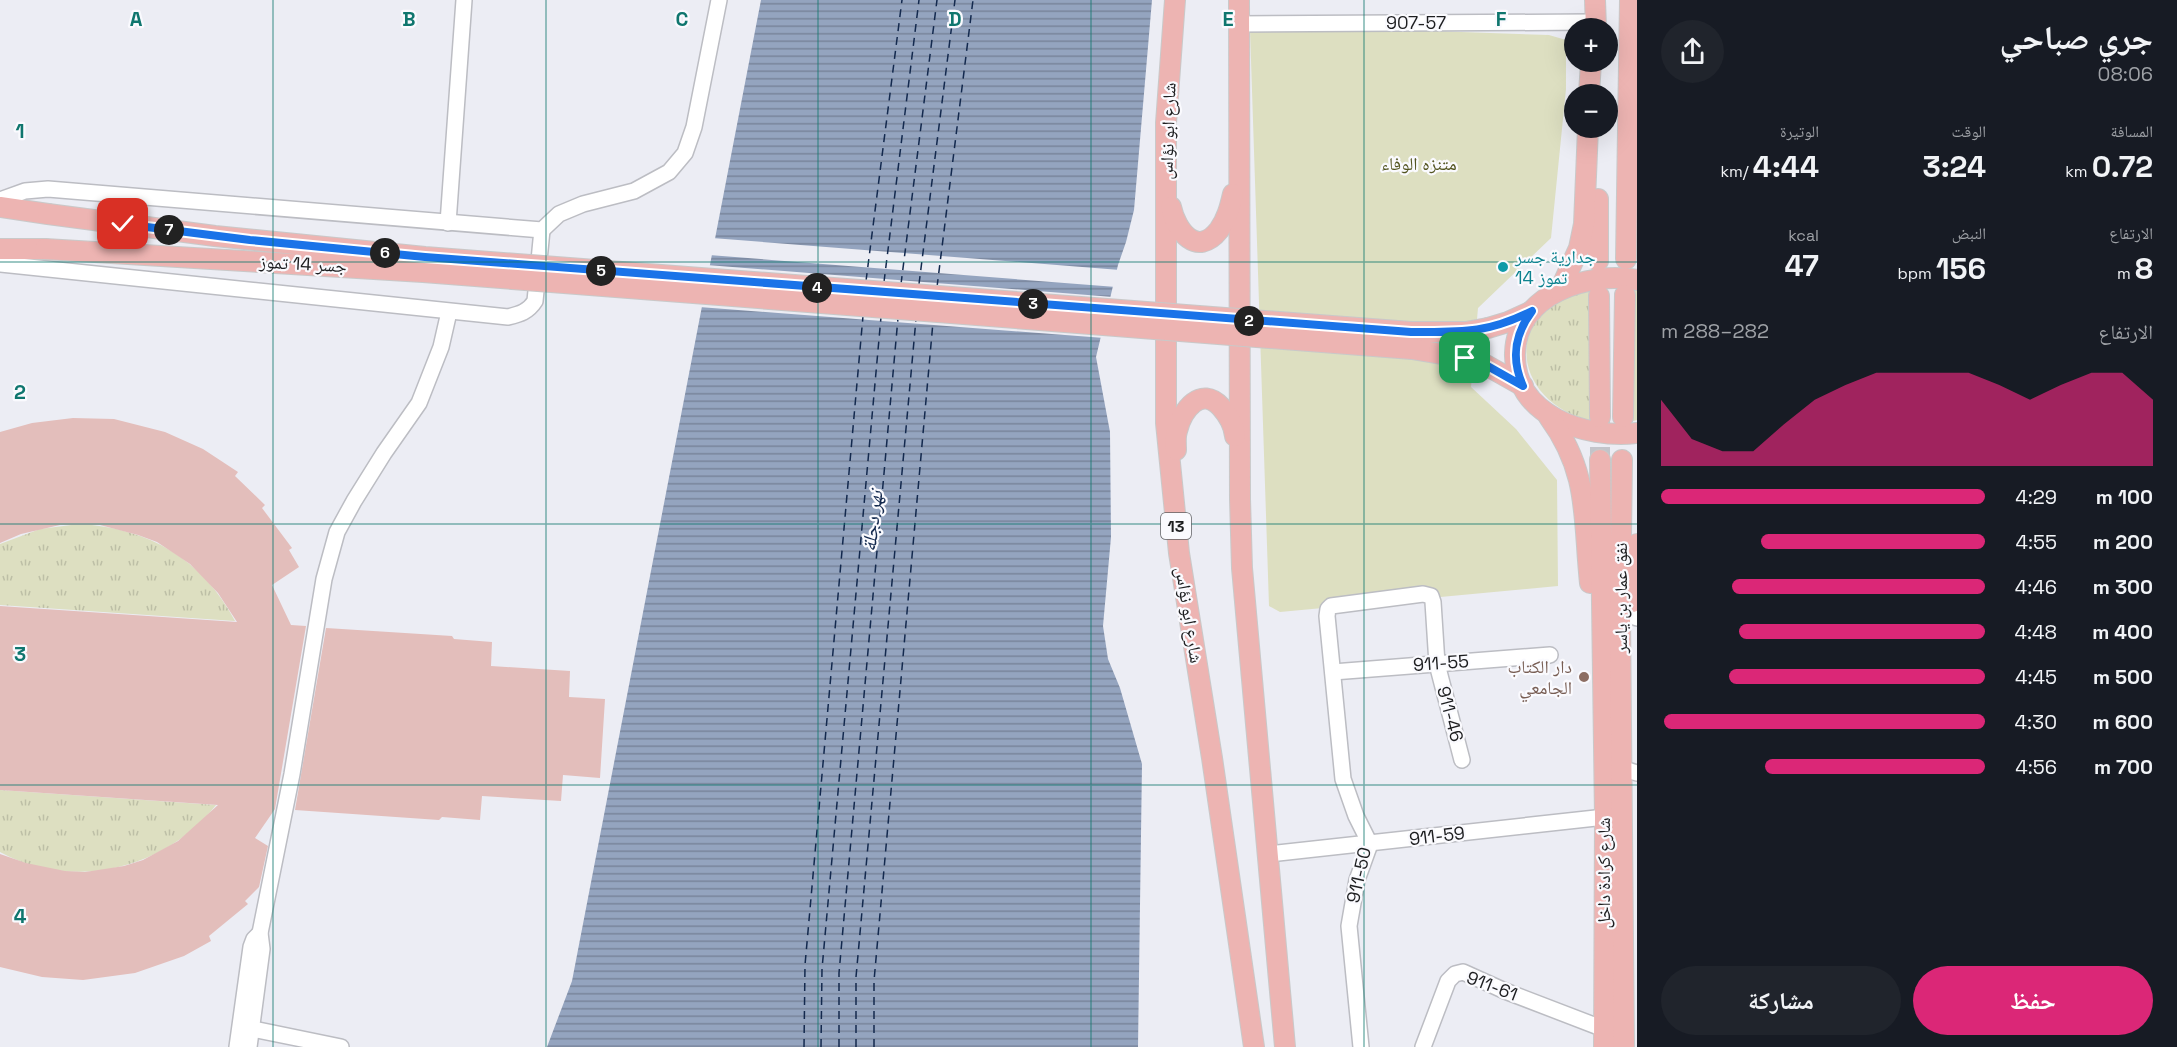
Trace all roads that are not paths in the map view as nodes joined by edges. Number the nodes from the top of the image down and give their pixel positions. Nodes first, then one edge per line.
1 (464, 0) edge
2 (719, 0) edge
3 (1176, 0) edge
4 (1239, 0) edge
5 (1630, 0) edge
6 (1594, 17) edge
7 (1239, 24) junction
8 (1238, 108) junction
9 (1166, 123) junction
10 (1588, 138) edge
11 (1597, 138) edge
12 (1636, 140) edge
13 (1637, 179) edge
14 (0, 200) edge
15 (0, 207) edge
16 (448, 223) junction
17 (542, 230) junction
18 (0, 249) edge
19 (1626, 259) dead end
20 (1598, 261) dead end
21 (0, 264) edge
22 (1631, 288) edge
23 (1560, 290) junction
24 (1599, 296) dead end
25 (1532, 311) junction
26 (449, 312) junction
27 (1523, 386) junction
28 (1545, 412) junction
29 (1600, 417) tunnel mouth
30 (1623, 417) tunnel mouth
31 (1637, 433) edge
32 (1600, 460) tunnel mouth
33 (1622, 460) tunnel mouth
34 (1240, 499) junction
35 (1637, 544) edge
36 (1179, 553) junction
37 (1431, 596) joint
38 (1634, 617) edge
39 (1550, 655) dead end
40 (1437, 664) junction
41 (1333, 672) junction
42 (1612, 699) junction
43 (1462, 760) dead end
44 (1629, 770) edge
45 (1605, 817) junction
46 (1370, 844) junction
47 (1269, 854) junction
48 (246, 1027) junction
49 (1604, 1038) edge
50 (1629, 1040) edge
51 (237, 1047) edge
52 (249, 1047) edge
53 (341, 1047) edge
54 (1254, 1047) edge
55 (1285, 1047) edge
56 (1361, 1047) edge
57 (1423, 1047) edge

1 - 16 street
2 - 17 street
3 - 9 main road, شارع ابو نؤاس / 13
4 - 7 main road
5 - 12 main road
5 - 19 main road
6 - 7 street, 907-57
7 - 8 main road
8 - 9 main road
8 - 34 main road
9 - 36 main road, شارع ابو نؤاس / 13
10 - 23 main road
11 - 20 main road
12 - 13 main road
14 - 16 street
15 - 25 main road, جسر 14 تموز, bridge
16 - 17 street
17 - 26 street
18 - 27 main road, جسر 14 تموز, bridge
21 - 26 street
22 - 23 main road
22 - 30 main road
23 - 25 main road
24 - 29 main road
25 - 27 main road
26 - 48 street
27 - 28 main road
28 - 31 main road
28 - 42 main road
32 - 42 main road, نفق عمار بن ياسر
33 - 42 main road, نفق عمار بن ياسر
34 - 36 main road
34 - 47 main road
35 - 38 main road
36 - 54 main road, شارع ابو نؤاس / 13
37 - 40 street, 911-46
37 - 41 street, 911-50
38 - 42 main road
39 - 40 street, 911-55
40 - 41 street, 911-55
40 - 43 street, 911-46
41 - 46 street, 911-50
42 - 44 main road, شارع كرادة داخل
42 - 45 main road, شارع كرادة داخل
44 - 50 main road, شارع كرادة داخل
45 - 46 street, 911-59
45 - 49 main road, شارع كرادة داخل
46 - 47 street, 911-59
46 - 56 street, 911-50
47 - 55 main road
48 - 51 street
48 - 52 street
48 - 53 street
49 - 57 street, 911-61

